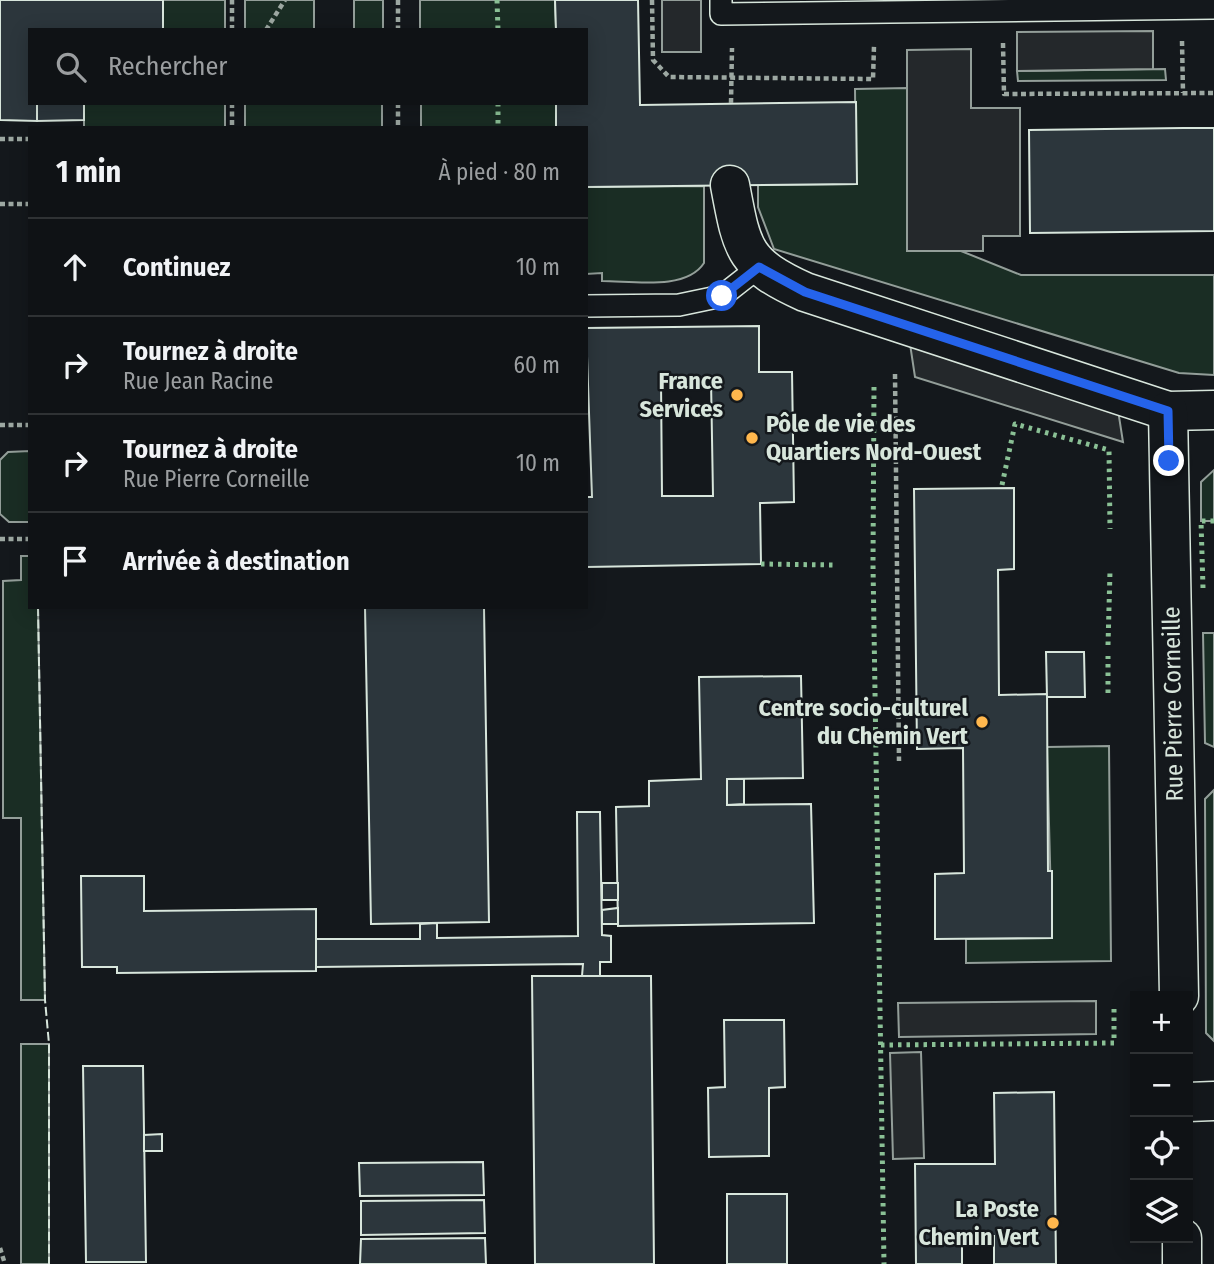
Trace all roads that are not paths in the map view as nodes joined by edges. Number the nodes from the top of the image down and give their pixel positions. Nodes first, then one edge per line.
1 (727, 7) edge
2 (1214, 8) edge
3 (730, 185) dead end
4 (759, 267) junction
5 (588, 306) edge
6 (1214, 410) edge
7 (1168, 411) junction
8 (1179, 991) edge
9 (1214, 1101) edge
10 (1193, 1102) edge
11 (1182, 1243) edge
12 (1182, 1264) edge

1 - 2 lane
3 - 4 street
4 - 5 lane
4 - 7 street
6 - 7 street
7 - 8 street, Rue Pierre Corneille
9 - 10 street
11 - 12 street

